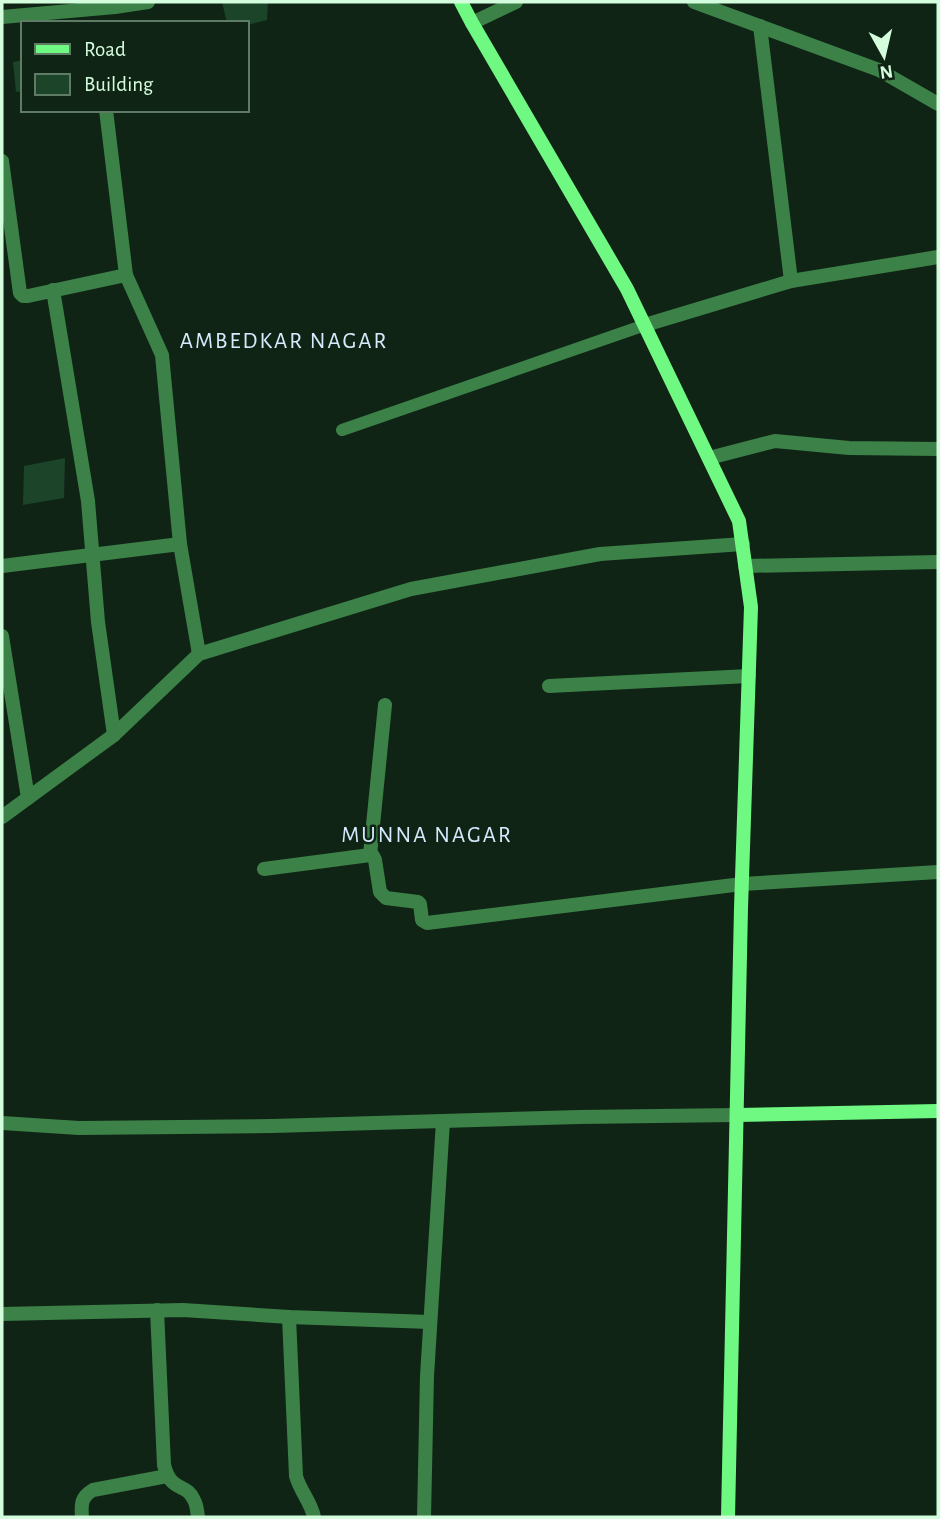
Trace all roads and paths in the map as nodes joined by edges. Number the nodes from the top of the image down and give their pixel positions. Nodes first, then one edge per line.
1 (148, 2) edge
2 (461, 2) edge
3 (516, 2) edge
4 (694, 2) edge
5 (94, 16) edge
6 (2, 17) edge
7 (472, 23) junction
8 (760, 26) junction
9 (938, 104) edge
10 (106, 112) edge
11 (2, 161) edge
12 (938, 257) edge
13 (126, 275) junction
14 (791, 281) junction
15 (53, 290) junction
16 (645, 325) junction
17 (342, 430) dead end
18 (938, 449) edge
19 (709, 458) junction
20 (180, 544) junction
21 (743, 544) junction
22 (92, 556) junction
23 (938, 562) edge
24 (2, 566) edge
25 (745, 566) junction
26 (2, 636) edge
27 (199, 654) junction
28 (748, 676) junction
29 (549, 686) dead end
30 (386, 705) dead end
31 (114, 735) junction
32 (28, 798) junction
33 (2, 817) edge
34 (370, 855) junction
35 (264, 869) dead end
36 (938, 872) edge
37 (742, 884) junction
38 (938, 1111) edge
39 (737, 1115) junction
40 (443, 1121) junction
41 (2, 1123) edge
42 (157, 1310) junction
43 (2, 1314) edge
44 (289, 1317) junction
45 (430, 1322) junction
46 (167, 1476) junction
47 (82, 1517) edge
48 (198, 1517) edge
49 (314, 1517) edge
50 (424, 1517) edge
51 (728, 1517) edge

1 - 5 street
2 - 7 main road
3 - 7 street
4 - 8 street
5 - 6 street
7 - 16 main road
8 - 9 street
8 - 14 street
10 - 13 street
11 - 15 street
12 - 14 street
13 - 15 street
13 - 20 street
14 - 16 street
15 - 22 street
16 - 17 lane
16 - 19 main road
18 - 19 street
19 - 21 main road
20 - 22 street
20 - 27 street
21 - 25 main road
21 - 27 street
22 - 24 street
22 - 31 street
23 - 25 street
25 - 28 main road
26 - 32 street
27 - 31 street
28 - 29 street
28 - 37 main road
30 - 34 street
31 - 32 street
32 - 33 street
34 - 35 street
34 - 37 street
36 - 37 street
37 - 39 main road
38 - 39 main road
39 - 40 street
39 - 51 main road
40 - 41 street
40 - 45 street
42 - 43 street
42 - 44 street
42 - 46 street
44 - 45 street
44 - 49 street
45 - 50 street
46 - 47 street
46 - 48 street

